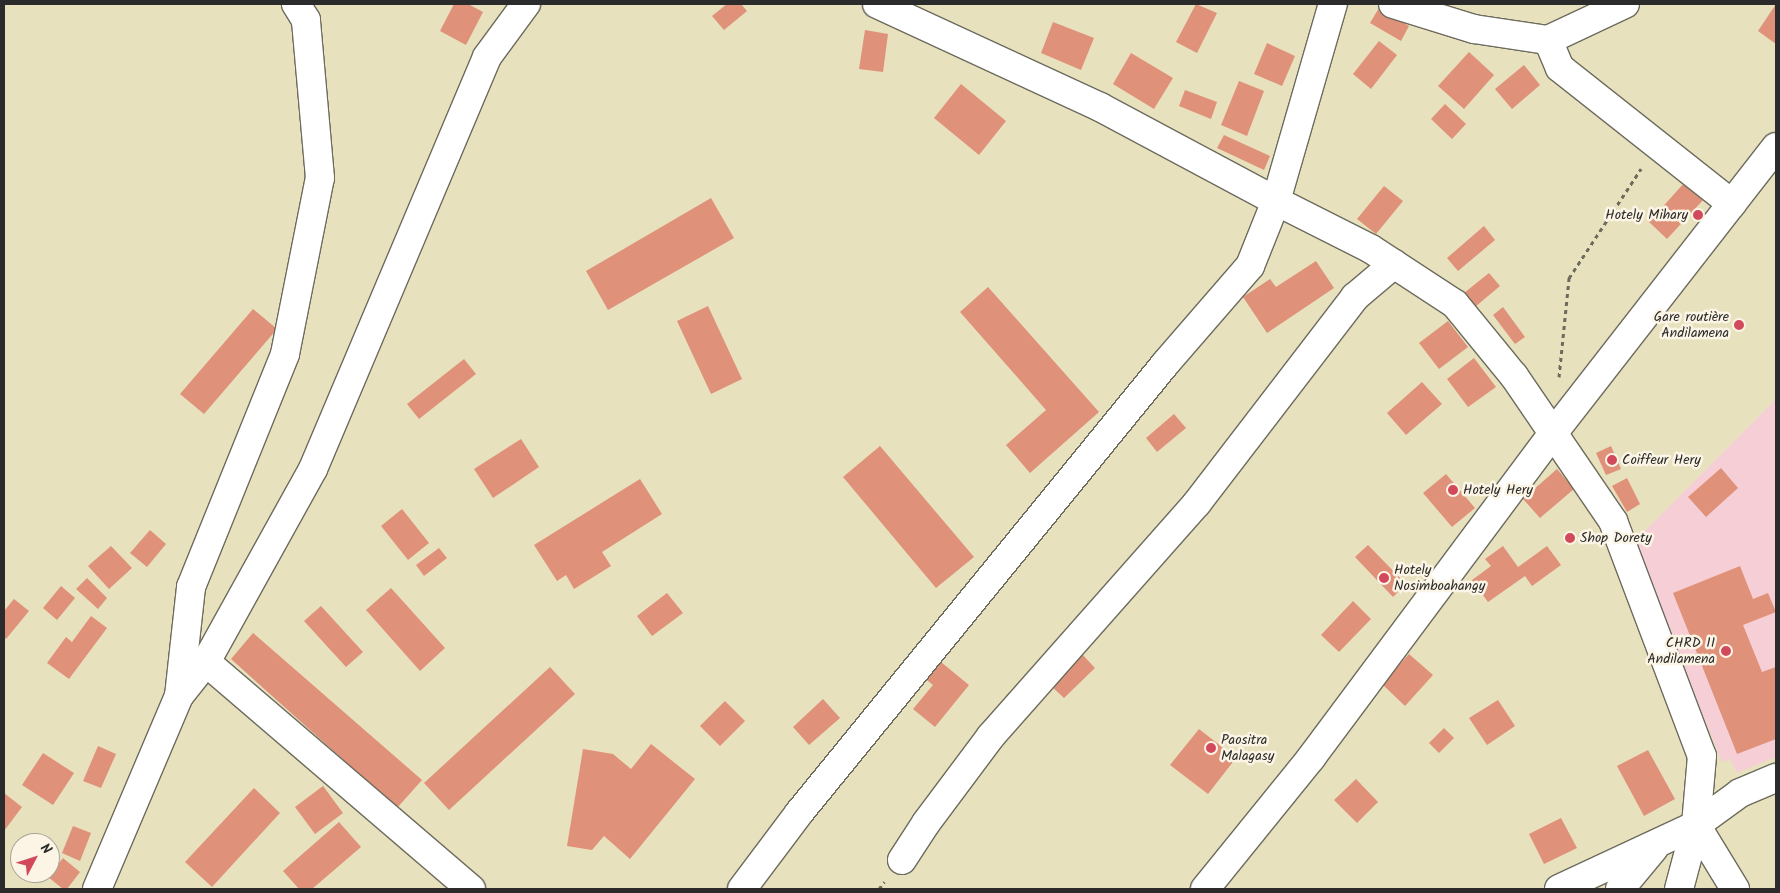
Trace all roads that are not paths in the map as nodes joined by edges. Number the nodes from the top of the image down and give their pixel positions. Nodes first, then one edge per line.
1 (296, 4) edge
2 (526, 4) edge
3 (877, 4) edge
4 (1333, 4) edge
5 (1393, 4) edge
6 (1624, 4) edge
7 (1548, 40) junction
8 (1776, 148) edge
9 (1276, 201) junction
10 (1732, 204) junction
11 (1394, 264) junction
12 (1554, 432) junction
13 (206, 662) junction
14 (179, 696) junction
15 (1776, 778) edge
16 (1696, 825) junction
17 (1659, 842) junction
18 (902, 860) dead end
19 (97, 889) edge
20 (471, 889) edge
21 (742, 889) edge
22 (1205, 889) edge
23 (1559, 889) edge
24 (1620, 889) edge
25 (1679, 889) edge
26 (1735, 889) edge

1 - 14 street
2 - 13 street
3 - 9 street
4 - 9 street
5 - 7 street
6 - 7 street
7 - 10 street
8 - 10 street
9 - 11 street
9 - 21 street
10 - 12 street
11 - 12 street
11 - 18 street
12 - 16 street
12 - 22 street
13 - 14 street
13 - 20 street
14 - 19 street
15 - 16 street
16 - 17 street
16 - 25 street
16 - 26 street
17 - 23 street
17 - 24 street

